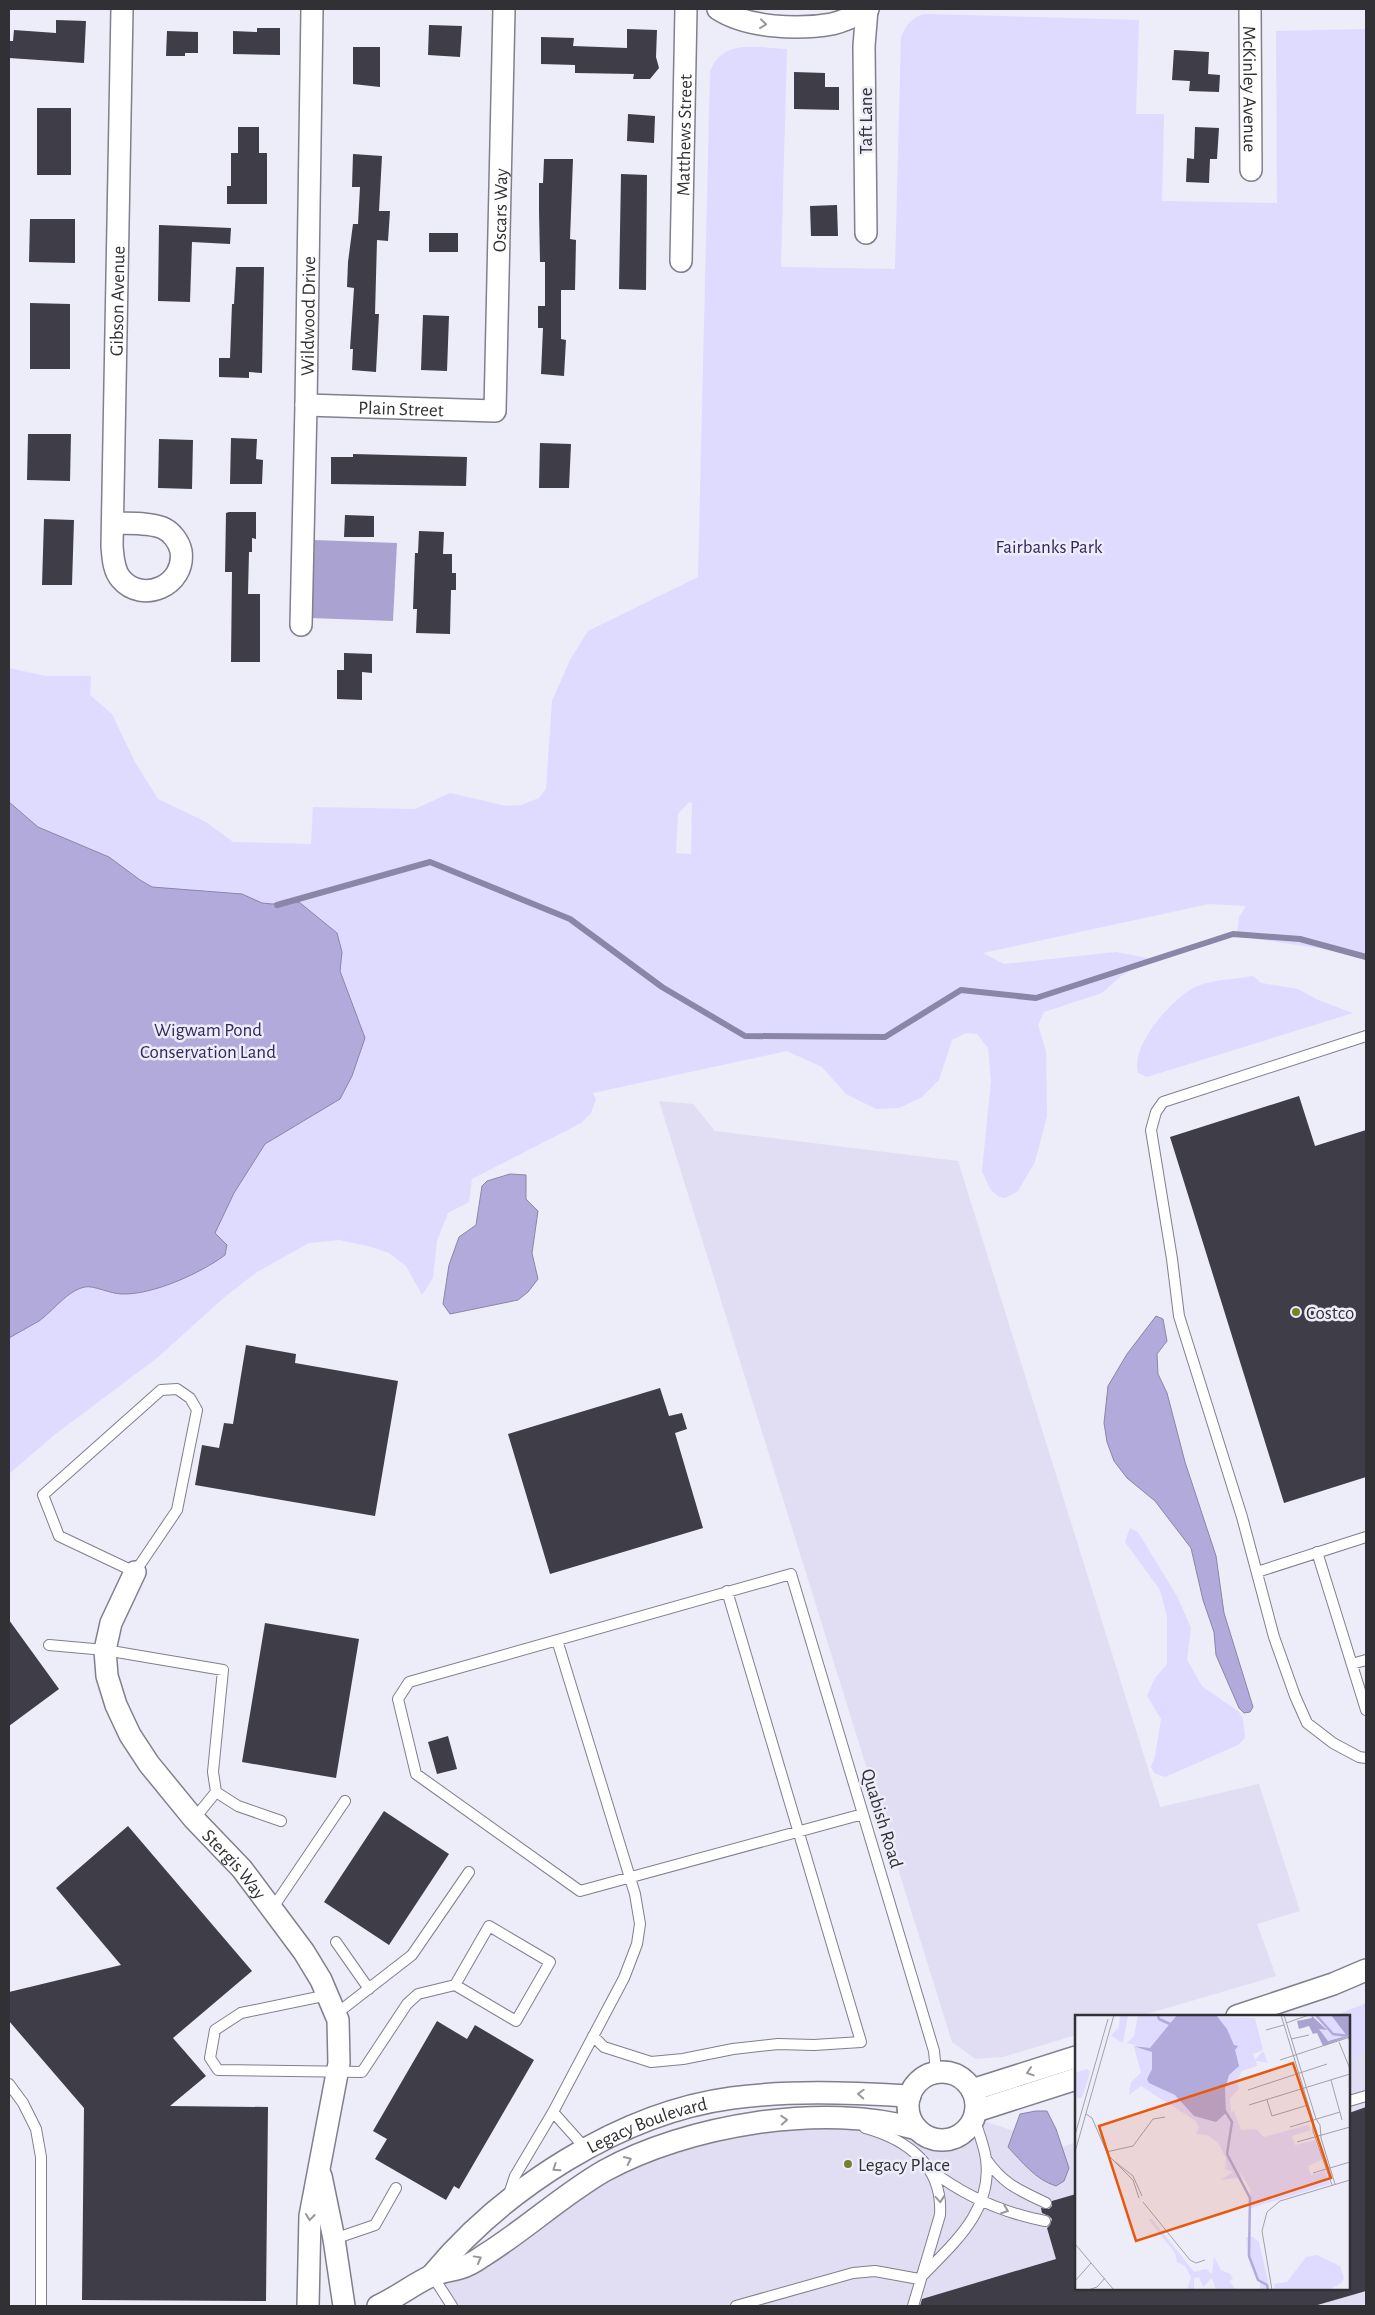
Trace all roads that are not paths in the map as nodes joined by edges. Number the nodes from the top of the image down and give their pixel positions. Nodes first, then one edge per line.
1 (122, 9) edge
2 (312, 9) edge
3 (504, 9) edge
4 (686, 9) edge
5 (718, 9) edge
6 (868, 9) edge
7 (1250, 9) edge
8 (1251, 170) dead end
9 (866, 232) dead end
10 (680, 261) dead end
11 (306, 406) junction
12 (494, 411) joint
13 (113, 523) junction
14 (301, 625) dead end
15 (1366, 1036) edge
16 (1366, 1537) edge
17 (1318, 1552) junction
18 (135, 1572) junction
19 (1257, 1572) junction
20 (727, 1591) junction
21 (557, 1640) junction
22 (49, 1644) dead end
23 (105, 1650) junction
24 (1366, 1660) edge
25 (1352, 1664) junction
26 (1366, 1708) edge
27 (1366, 1758) edge
28 (216, 1792) junction
29 (346, 1801) dead end
30 (863, 1814) junction
31 (194, 1819) junction
32 (281, 1821) dead end
33 (798, 1831) junction
34 (469, 1872) dead end
35 (629, 1878) junction
36 (272, 1909) junction
37 (336, 1942) dead end
38 (1366, 1970) edge
39 (454, 1985) junction
40 (369, 1989) junction
41 (328, 1995) junction
42 (336, 2014) junction
43 (1240, 2015) edge
44 (593, 2036) junction
45 (1075, 2057) edge
46 (338, 2071) junction
47 (936, 2072) junction
48 (1075, 2079) edge
49 (9, 2084) edge
50 (972, 2090) junction
51 (910, 2096) junction
52 (1366, 2096) edge
53 (1350, 2101) edge
54 (552, 2112) junction
55 (975, 2114) junction
56 (823, 2119) junction
57 (917, 2129) junction
58 (586, 2149) junction
59 (986, 2159) junction
60 (319, 2169) junction
61 (932, 2170) junction
62 (396, 2188) dead end
63 (982, 2201) junction
64 (1046, 2202) dead end
65 (504, 2206) junction
66 (1045, 2221) dead end
67 (334, 2239) junction
68 (432, 2275) junction
69 (920, 2279) junction
70 (41, 2306) edge
71 (308, 2306) edge
72 (344, 2306) edge
73 (378, 2306) edge
74 (452, 2306) edge
75 (736, 2306) edge
76 (913, 2306) edge

1 - 13 street, Gibson Avenue
2 - 11 street, Wildwood Drive
3 - 12 street, Oscars Way
4 - 10 street, Matthews Street
5 -> 6 street
6 - 9 street, Taft Lane
7 - 8 street, McKinley Avenue
11 - 12 street, Plain Street
11 - 14 street, Wildwood Drive
13 - 13 street, Gibson Avenue
15 - 19 lane
16 - 17 lane
17 - 19 lane
17 - 25 lane
18 - 18 lane
18 - 23 street, Stergis Way
19 - 27 lane
20 - 21 lane
20 - 30 lane, Quabish Road
20 - 33 lane
21 - 35 lane
21 - 35 lane
22 - 23 lane
23 - 28 lane
23 - 31 street, Stergis Way
24 - 25 lane
25 - 26 lane
28 - 31 lane
28 - 32 lane
29 - 36 lane
30 - 33 lane
30 - 47 lane, Quabish Road
31 - 36 street, Stergis Way
33 - 35 lane
33 - 44 lane
34 - 40 lane
35 - 44 lane
36 - 41 street, Stergis Way
37 - 40 lane
38 - 43 street
39 - 39 lane
39 - 46 lane
40 - 42 lane
41 - 42 street, Stergis Way
41 - 46 lane
42 - 46 street, Stergis Way
44 - 54 lane
45 -> 50 street
46 - 60 street, Stergis Way
47 - 50 street
47 - 51 street
48 - 55 street
49 - 70 lane
50 - 55 street
51 - 57 street
51 -> 58 street, Legacy Boulevard
52 - 53 lane
54 - 58 lane
54 - 65 lane
55 - 57 street
55 - 59 lane
56 - 57 street, Legacy Boulevard
56 - 61 lane
68 -> 56 street, Legacy Boulevard
58 -> 65 street, Legacy Boulevard
59 - 63 lane
59 - 64 lane
60 - 67 street, Stergis Way
60 -> 71 street, Stergis Way
61 - 63 lane
61 -> 69 lane
62 - 67 lane
63 -> 66 lane
63 - 69 lane
65 - 68 street, Legacy Boulevard
67 - 72 street, Stergis Way
68 - 73 street, Legacy Boulevard
68 - 74 lane
69 - 75 lane
69 - 76 lane

